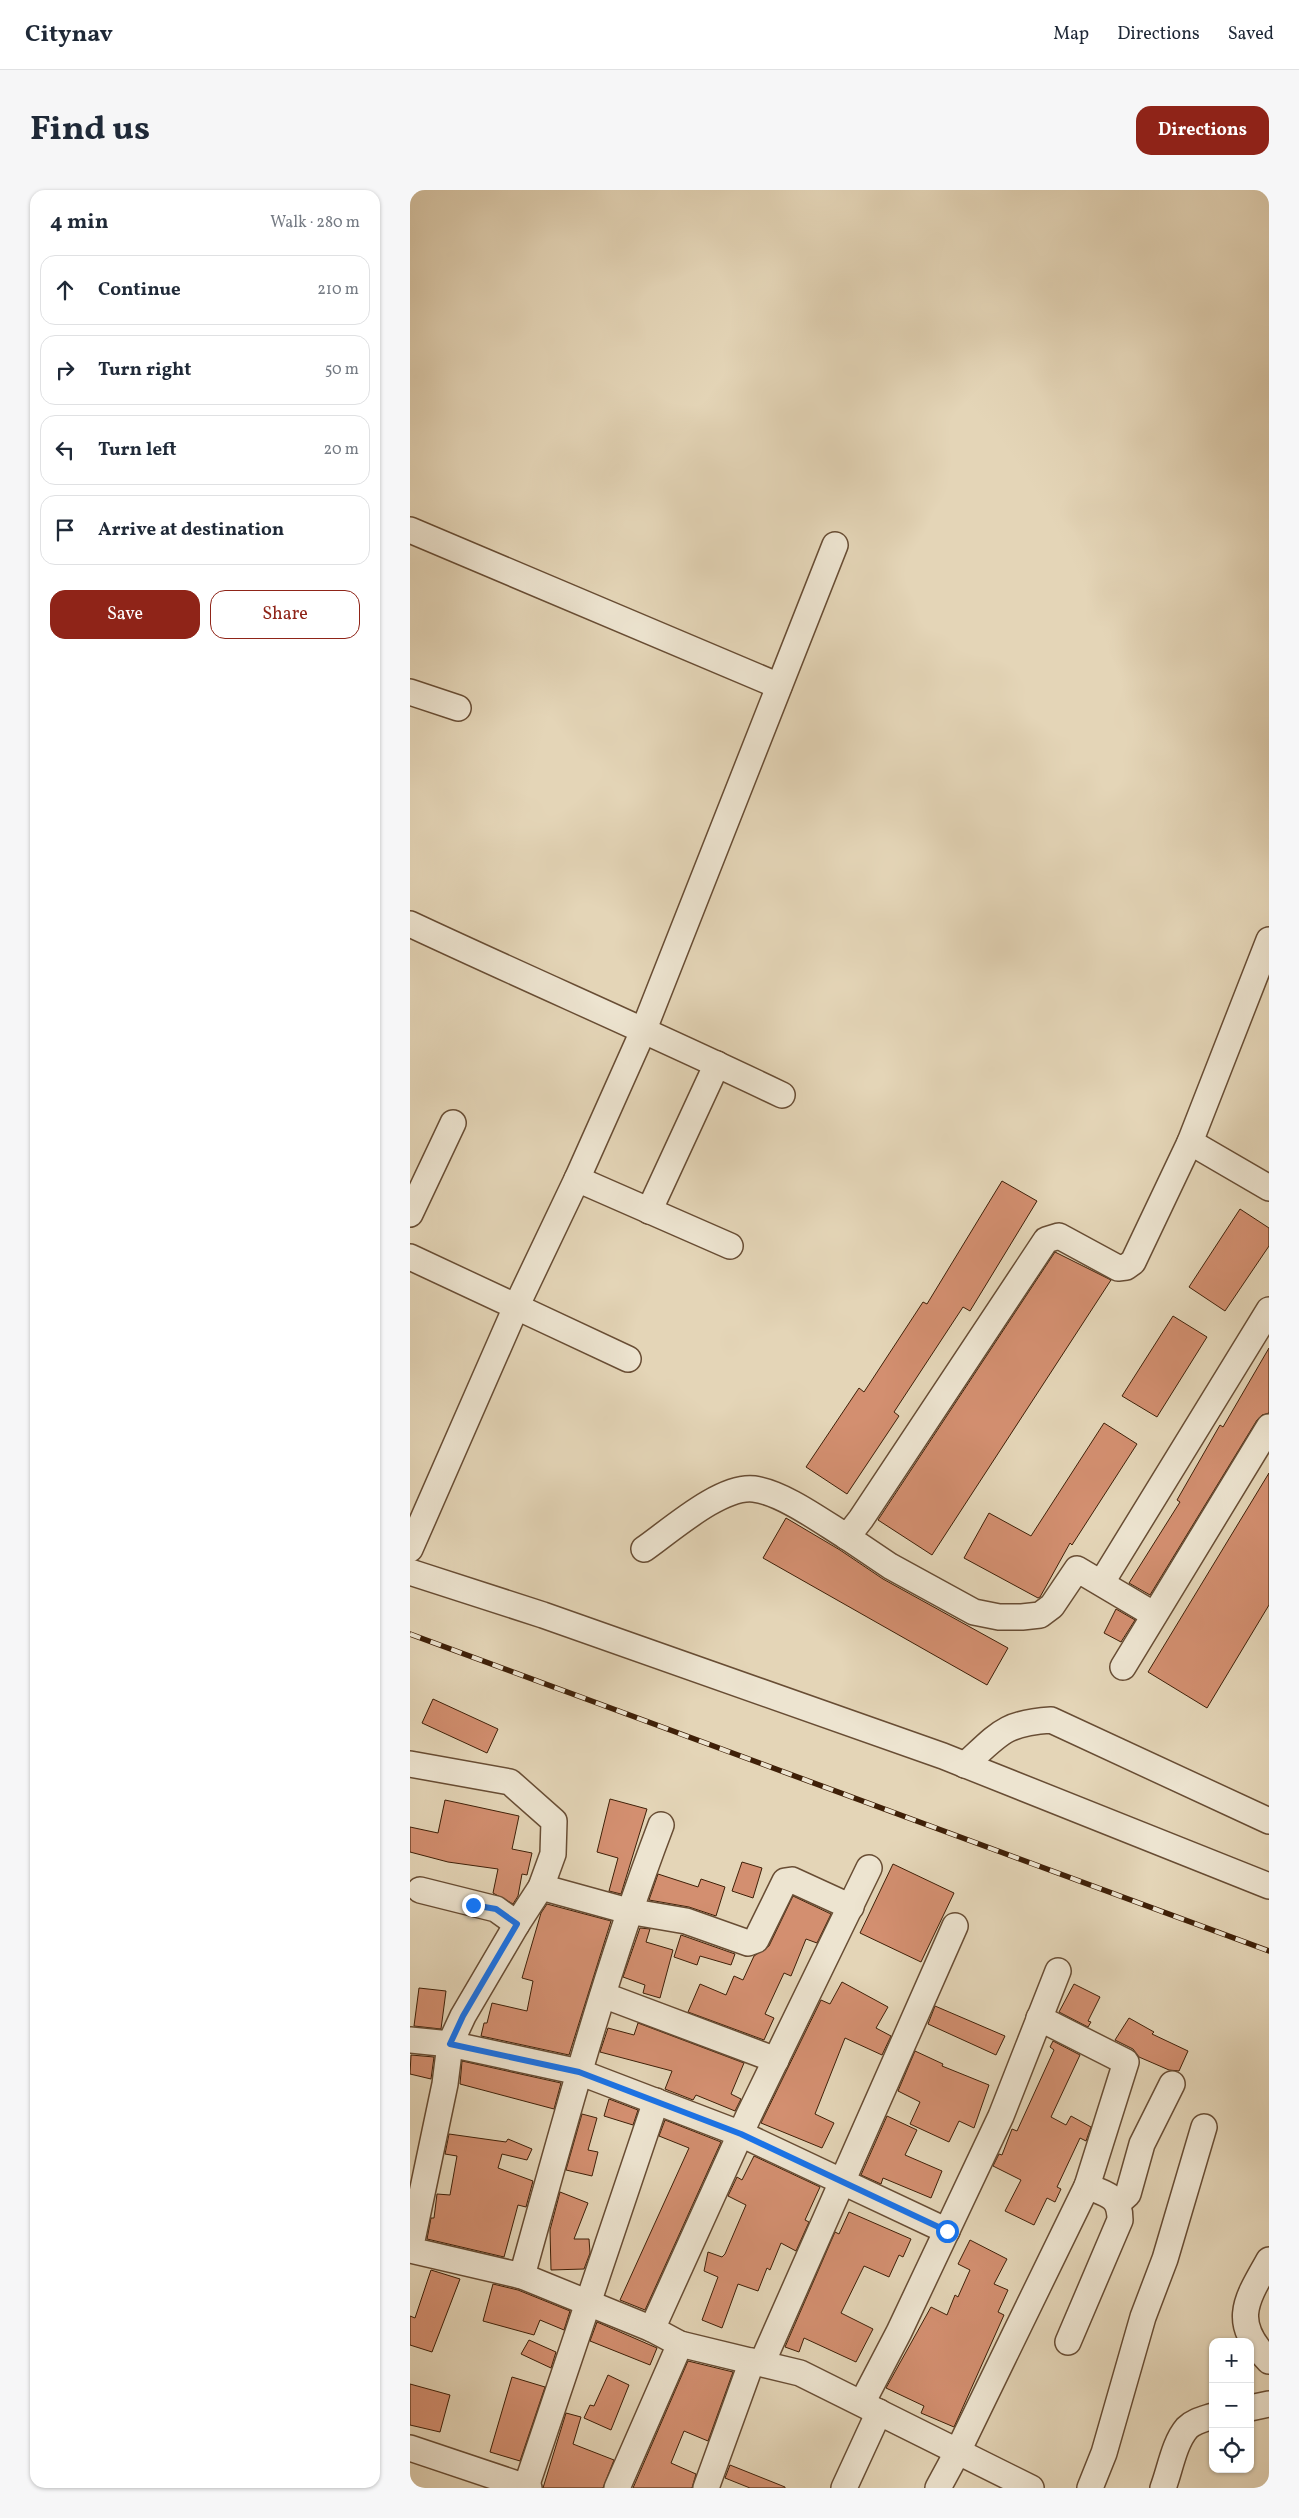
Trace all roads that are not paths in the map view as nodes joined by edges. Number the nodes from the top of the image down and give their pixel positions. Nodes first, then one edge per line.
1 (410, 530) edge
2 (835, 545) dead end
3 (779, 686) junction
4 (410, 692) edge
5 (458, 708) dead end
6 (410, 924) edge
7 (1269, 940) edge
8 (644, 1029) junction
9 (717, 1064) junction
10 (782, 1095) dead end
11 (453, 1123) dead end
12 (1190, 1142) junction
13 (577, 1179) junction
14 (1269, 1188) edge
15 (649, 1211) junction
16 (410, 1214) edge
17 (730, 1246) dead end
18 (410, 1257) edge
19 (516, 1307) junction
20 (1269, 1310) edge
21 (628, 1359) dead end
22 (1269, 1426) edge
23 (847, 1536) junction
24 (410, 1548) edge
25 (644, 1549) dead end
26 (410, 1572) edge
27 (1102, 1582) junction
28 (1153, 1614) junction
29 (1123, 1667) dead end
30 (410, 1764) edge
31 (966, 1765) junction
32 (1269, 1820) edge
33 (661, 1825) dead end
34 (869, 1868) dead end
35 (1269, 1886) edge
36 (541, 1887) junction
37 (420, 1890) dead end
38 (851, 1906) junction
39 (628, 1911) junction
40 (517, 1924) junction
41 (955, 1926) dead end
42 (1058, 1971) dead end
43 (603, 1995) junction
44 (1039, 2018) junction
45 (410, 2040) edge
46 (450, 2044) junction
47 (776, 2060) junction
48 (579, 2072) junction
49 (1172, 2084) dead end
50 (656, 2101) junction
51 (1204, 2127) dead end
52 (741, 2134) junction
53 (841, 2181) junction
54 (1087, 2186) junction
55 (1118, 2203) junction
56 (947, 2231) junction
57 (410, 2250) edge
58 (1269, 2260) edge
59 (522, 2276) junction
60 (589, 2304) junction
61 (652, 2329) junction
62 (1068, 2342) dead end
63 (680, 2344) junction
64 (757, 2362) junction
65 (1269, 2362) edge
66 (1269, 2404) edge
67 (1254, 2407) edge
68 (871, 2408) junction
69 (1209, 2417) edge
70 (410, 2448) edge
71 (958, 2451) junction
72 (528, 2487) edge
73 (616, 2488) edge
74 (706, 2488) edge
75 (844, 2488) edge
76 (938, 2488) edge
77 (1032, 2488) edge
78 (1090, 2488) edge
79 (1163, 2488) edge

1 - 3 street
2 - 3 street
3 - 8 street
4 - 5 street
6 - 8 street
7 - 12 street
8 - 9 street
8 - 13 street
9 - 10 street
9 - 15 street
11 - 16 street
12 - 14 street
12 - 23 street
13 - 15 street
13 - 19 street
15 - 17 street
18 - 19 street
19 - 21 street
19 - 24 street
20 - 27 street
22 - 28 street
23 - 25 street
23 - 27 street
26 - 31 street
27 - 28 street
28 - 29 street
30 - 36 street
31 - 32 street
31 - 35 street
33 - 39 street
34 - 38 street
36 - 39 street
36 - 40 street
37 - 40 street
38 - 39 street
38 - 47 street
39 - 43 street
40 - 46 street
41 - 53 street
42 - 44 street
43 - 47 street
43 - 48 street
44 - 54 street
44 - 56 street
45 - 46 street
46 - 48 street
46 - 57 street
47 - 52 street
48 - 50 street
48 - 59 street
49 - 55 street
50 - 52 street
50 - 60 street
51 - 78 street
52 - 53 street
52 - 61 street
53 - 56 street
53 - 64 street
54 - 55 street
54 - 71 street
55 - 62 street
56 - 68 street
57 - 59 street
58 - 65 street
59 - 60 street
60 - 61 street
60 - 72 street
61 - 63 street
63 - 64 street
63 - 73 street
64 - 68 street
64 - 74 street
66 - 67 street
68 - 71 street
68 - 75 street
69 - 79 street
70 - 72 street
71 - 76 street
71 - 77 street

